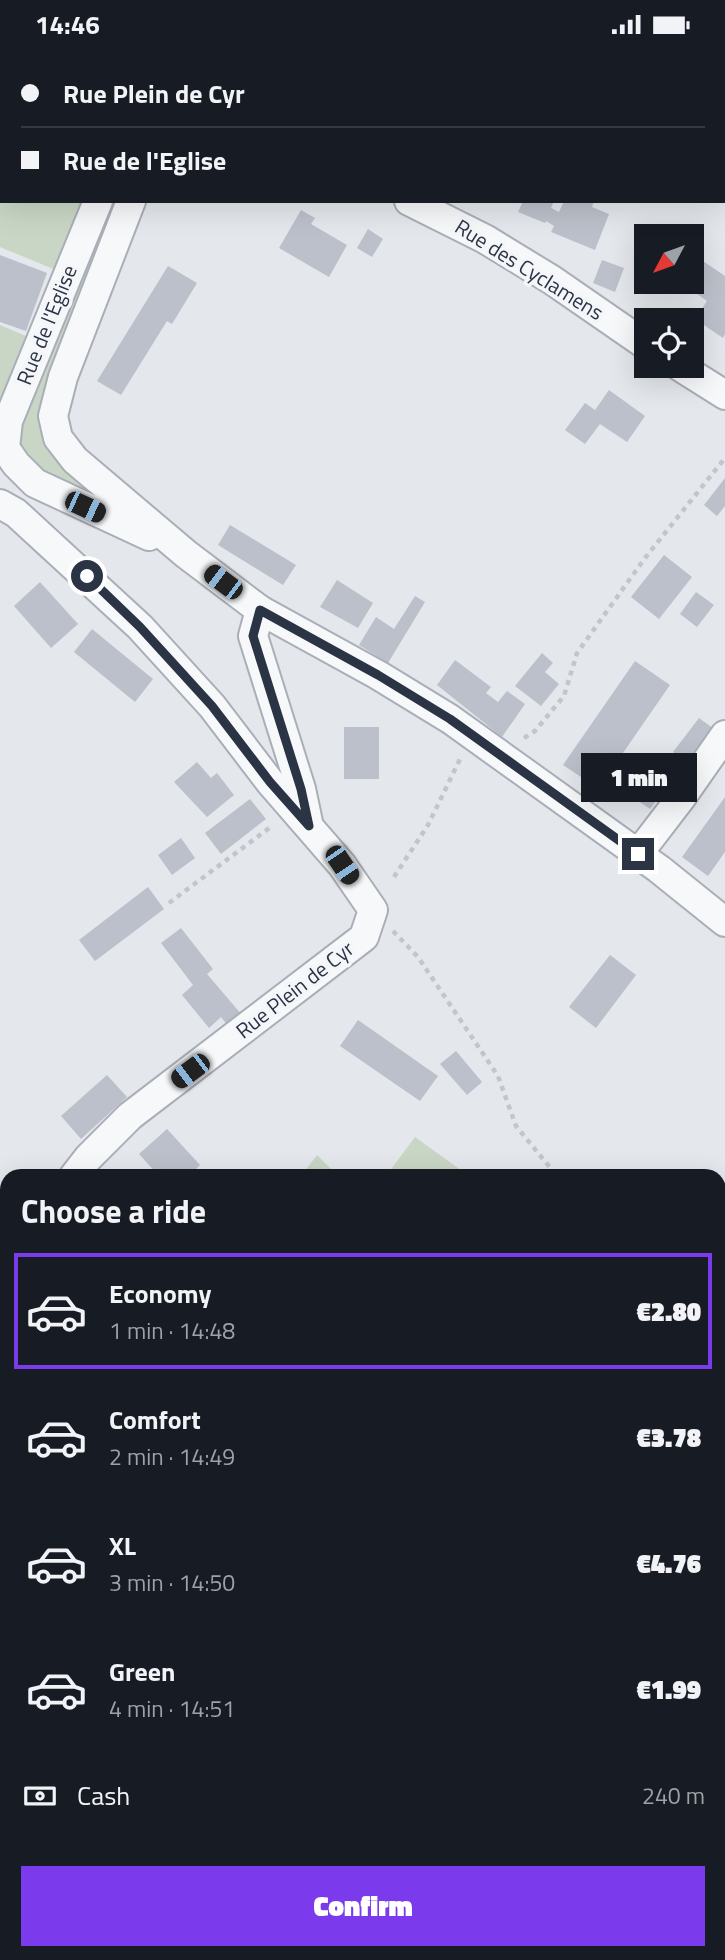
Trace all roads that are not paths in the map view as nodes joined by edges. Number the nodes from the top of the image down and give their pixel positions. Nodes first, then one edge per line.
1 (97, 203) edge
2 (130, 203) edge
3 (413, 203) edge
4 (634, 337) edge
5 (698, 378) edge
6 (725, 395) edge
7 (0, 504) edge
8 (186, 554) junction
9 (260, 610) junction
10 (725, 735) edge
11 (301, 817) junction
12 (638, 854) junction
13 (725, 922) edge
14 (79, 1169) edge

1 - 8 street, Rue de l'Eglise
2 - 8 street, Rue de l'Eglise
3 - 4 street, Rue des Cyclamens
5 - 6 street
7 - 11 street
8 - 9 street, Rue de l'Eglise
9 - 11 street
9 - 12 street, Rue de l'Eglise
10 - 12 street
11 - 14 street, Rue Plein de Cyr
12 - 13 street, Rue de l'Eglise

